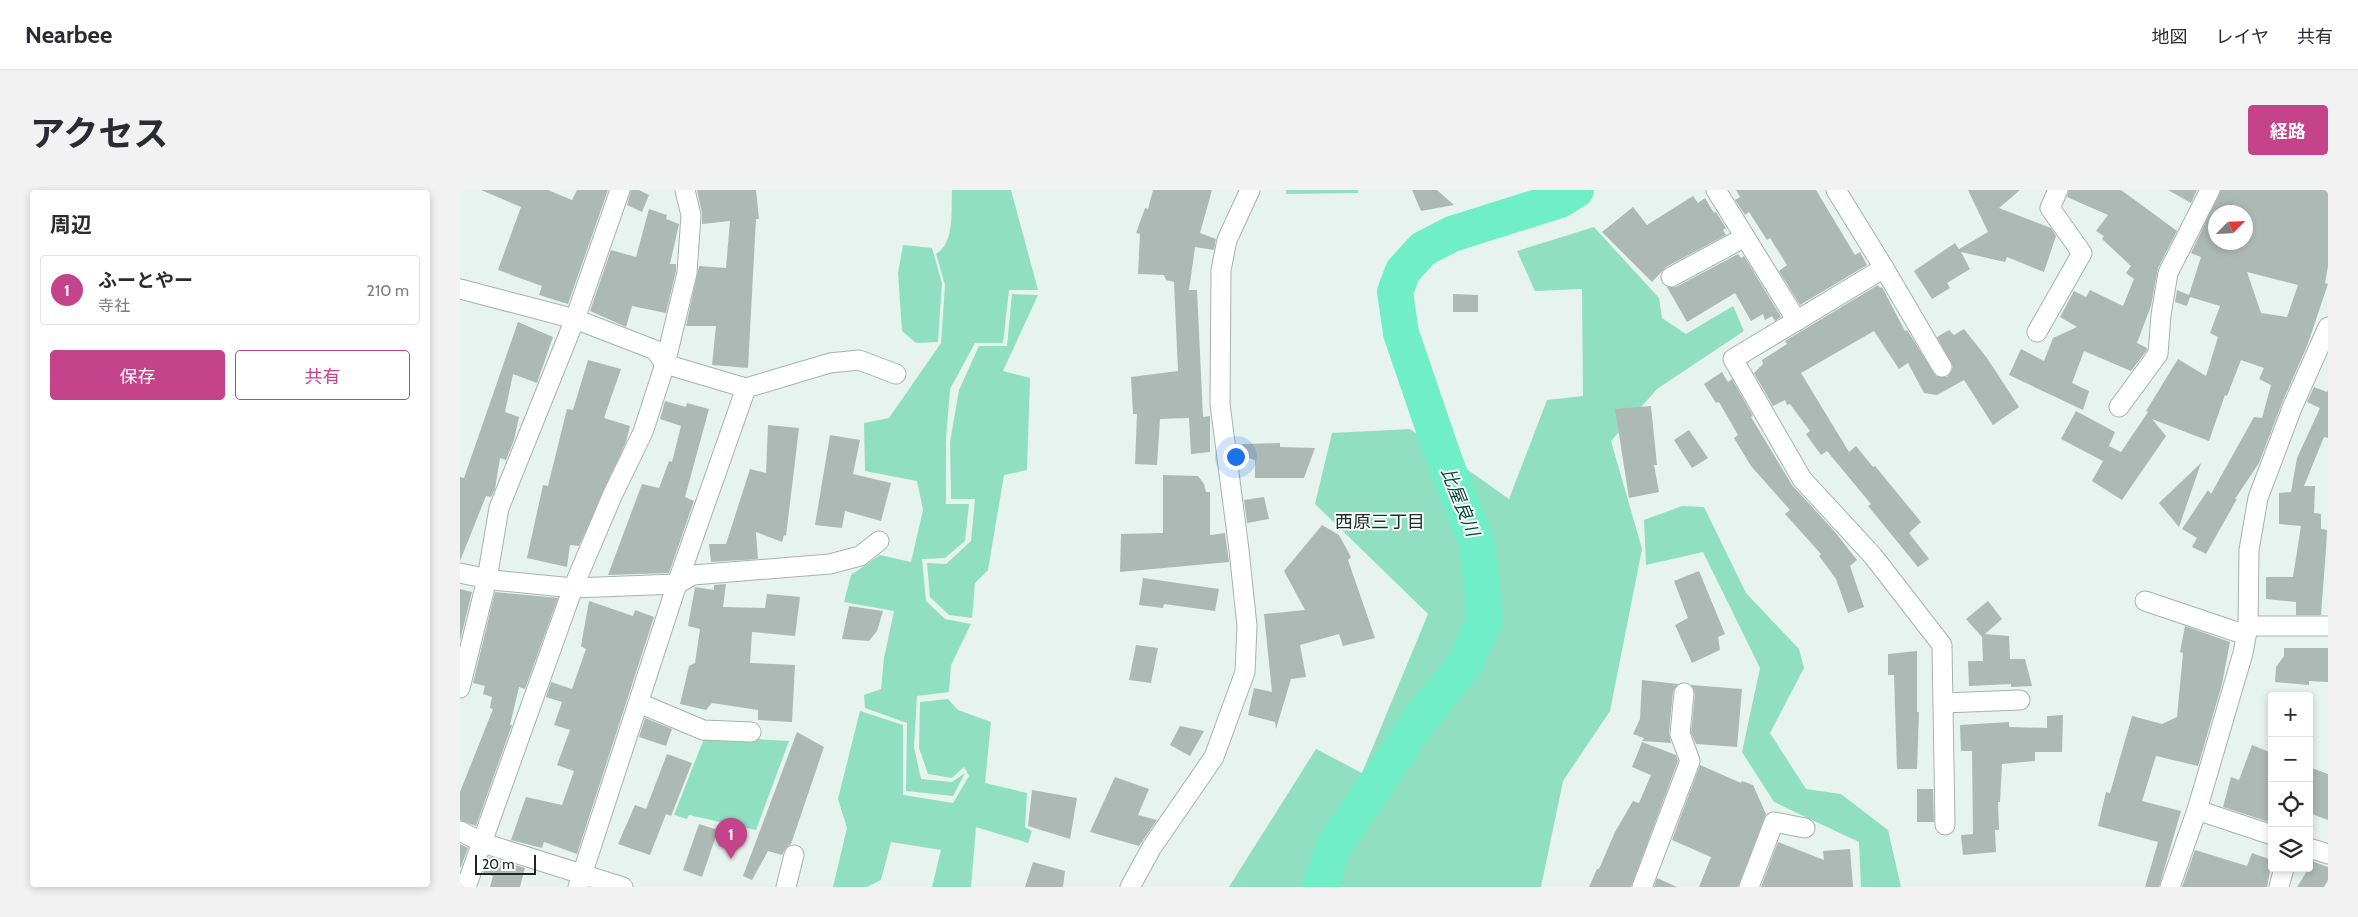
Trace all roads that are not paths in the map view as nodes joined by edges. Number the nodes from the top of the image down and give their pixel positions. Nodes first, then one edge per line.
1 (620, 190) edge
2 (684, 190) edge
3 (1250, 190) edge
4 (1716, 190) edge
5 (1836, 190) edge
6 (2058, 190) edge
7 (2210, 190) edge
8 (1745, 237) junction
9 (1884, 268) junction
10 (1671, 278) dead end
11 (460, 289) edge
12 (575, 319) junction
13 (1797, 321) junction
14 (2328, 327) edge
15 (2037, 332) dead end
16 (665, 364) junction
17 (1942, 367) dead end
18 (896, 374) dead end
19 (746, 388) junction
20 (2119, 407) dead end
21 (879, 541) dead end
22 (460, 573) edge
23 (487, 579) junction
24 (677, 584) junction
25 (573, 588) junction
26 (2145, 601) dead end
27 (2328, 626) edge
28 (2247, 630) junction
29 (460, 688) edge
30 (1684, 693) dead end
31 (2020, 700) dead end
32 (1943, 702) junction
33 (639, 703) junction
34 (751, 732) dead end
35 (2197, 810) junction
36 (1945, 825) dead end
37 (1805, 828) dead end
38 (460, 831) edge
39 (2268, 834) edge
40 (483, 843) junction
41 (2313, 849) edge
42 (2328, 854) edge
43 (794, 855) dead end
44 (2283, 872) edge
45 (580, 881) edge
46 (466, 887) edge
47 (623, 887) edge
48 (786, 887) edge
49 (1130, 887) edge
50 (1642, 887) edge
51 (1749, 887) edge
52 (2170, 887) edge
53 (2280, 887) edge

1 - 12 street
2 - 16 street
3 - 49 street
4 - 8 street
5 - 9 street
6 - 15 street
7 - 20 street
8 - 10 street
8 - 13 street
9 - 13 street
9 - 17 street
11 - 12 street
12 - 16 street
12 - 23 street
13 - 32 street
14 - 28 street
16 - 19 street
16 - 25 street
18 - 19 street
19 - 24 street
21 - 24 street
22 - 23 street
23 - 25 street
23 - 29 street
24 - 25 street
24 - 33 street
25 - 40 street
26 - 28 street
27 - 28 street
28 - 35 street
30 - 50 street
31 - 32 street
32 - 36 street
33 - 34 street
33 - 45 street
35 - 39 street
35 - 52 street
37 - 51 street
38 - 40 street
40 - 45 street
40 - 46 street
41 - 42 street
43 - 48 street
44 - 53 street
45 - 47 street

